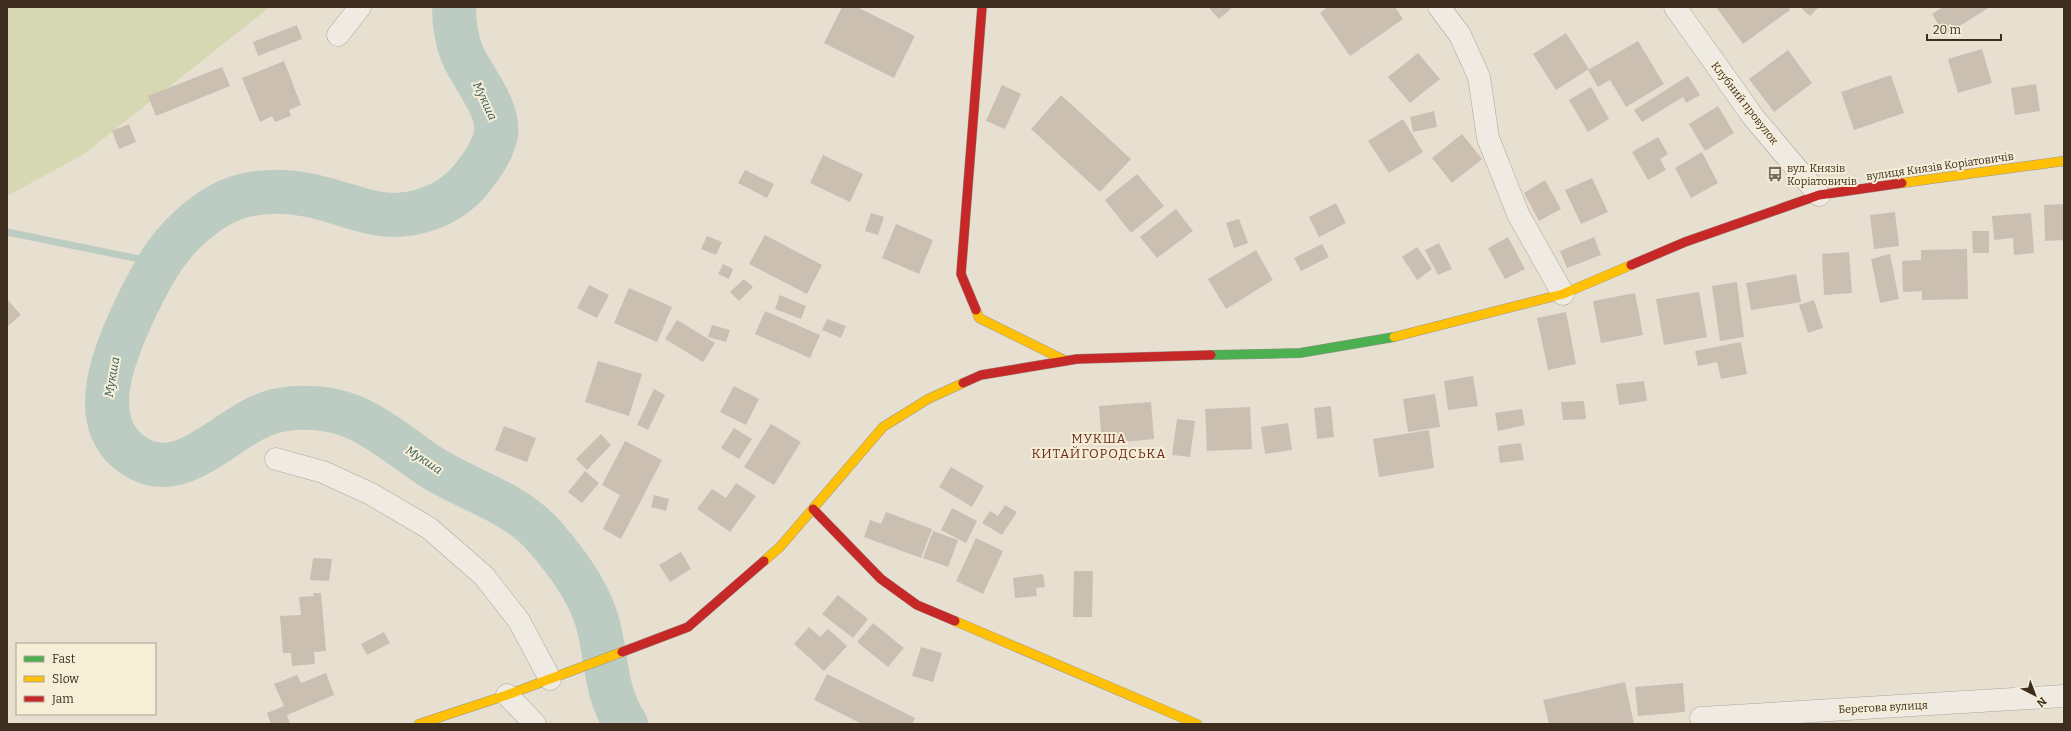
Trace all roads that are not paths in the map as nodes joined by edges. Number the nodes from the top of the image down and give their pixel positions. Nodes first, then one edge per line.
1 (360, 7) edge
2 (982, 7) edge
3 (1439, 7) edge
4 (1675, 7) edge
5 (338, 35) dead end
6 (2064, 161) edge
7 (1819, 195) junction
8 (1563, 294) junction
9 (1066, 361) junction
10 (276, 459) dead end
11 (813, 509) junction
12 (558, 676) junction
13 (507, 695) junction
14 (2064, 696) edge
15 (1702, 721) edge
16 (419, 724) edge
17 (535, 724) edge
18 (1197, 724) edge

1 - 5 street
2 - 9 main road
3 - 8 street
4 - 7 street, Клубний провулок
6 - 7 main road, вулиця Князів Коріатовичів
7 - 8 main road, вулиця Князів Коріатовичів
8 - 9 main road, вулиця Князів Коріатовичів
9 - 11 main road, вулиця Князів Коріатовичів
10 - 12 street
11 - 12 main road, вулиця Князів Коріатовичів
11 - 18 main road
12 - 13 main road
13 - 16 main road
13 - 17 street
14 - 15 street, Берегова вулиця

